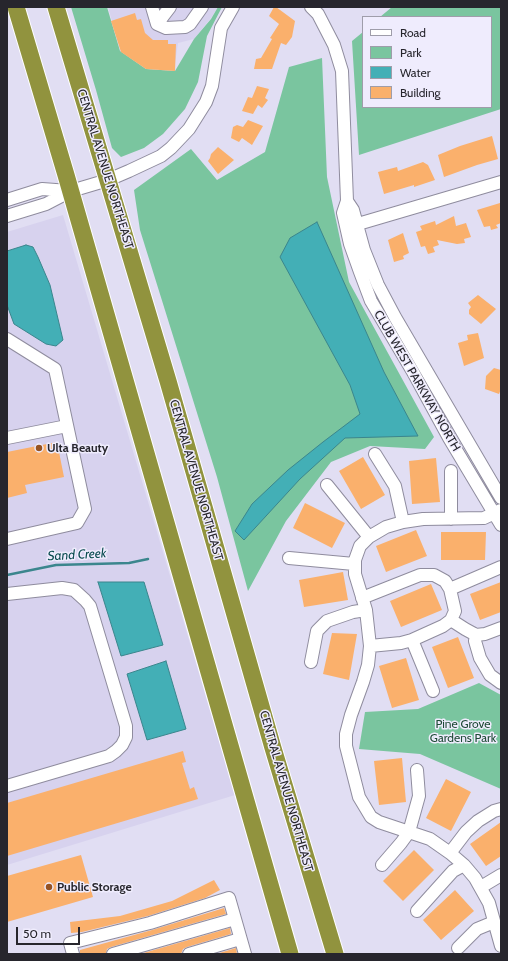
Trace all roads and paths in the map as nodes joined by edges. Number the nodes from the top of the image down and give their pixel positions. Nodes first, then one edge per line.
1 (16, 7) edge
2 (56, 7) edge
3 (152, 7) edge
4 (170, 7) edge
5 (202, 7) edge
6 (233, 7) edge
7 (311, 7) edge
8 (157, 24) junction
9 (108, 180) junction
10 (501, 182) edge
11 (70, 191) junction
12 (7, 200) edge
13 (7, 216) edge
14 (352, 227) junction
15 (7, 339) edge
16 (67, 426) junction
17 (7, 438) edge
18 (375, 454) dead end
19 (451, 471) dead end
20 (327, 485) dead end
21 (501, 498) edge
22 (498, 512) edge
23 (452, 519) junction
24 (403, 522) junction
25 (501, 525) edge
26 (369, 537) junction
27 (7, 538) edge
28 (289, 558) dead end
29 (354, 564) junction
30 (501, 567) edge
31 (450, 589) junction
32 (7, 594) edge
33 (362, 598) junction
34 (366, 610) junction
35 (451, 620) junction
36 (501, 628) edge
37 (476, 635) junction
38 (412, 640) junction
39 (370, 646) junction
40 (311, 662) dead end
41 (501, 683) edge
42 (433, 691) dead end
43 (417, 770) dead end
44 (7, 786) edge
45 (501, 809) edge
46 (409, 832) junction
47 (450, 853) junction
48 (382, 865) dead end
49 (464, 865) junction
50 (501, 875) edge
51 (481, 887) junction
52 (417, 910) dead end
53 (235, 919) junction
54 (494, 922) junction
55 (240, 939) junction
56 (501, 946) edge
57 (458, 948) dead end
58 (73, 954) edge
59 (113, 954) edge
60 (189, 954) edge
61 (245, 954) edge
62 (290, 954) edge
63 (335, 954) edge

1 - 11 highway
2 - 9 highway, CENTRAL AVENUE NORTHEAST
3 - 8 street
4 - 8 street
5 - 8 street
6 - 9 street
7 - 14 street
9 - 11 street
9 - 63 highway, CENTRAL AVENUE NORTHEAST
10 - 14 street
11 - 12 street
11 - 13 street
11 - 62 highway
14 - 21 street
14 - 22 street, CLUB WEST PARKWAY NORTH
15 - 16 street
16 - 17 street
16 - 27 street
18 - 24 street
19 - 23 street
20 - 26 street
22 - 23 street
22 - 25 street, CLUB WEST PARKWAY NORTH
23 - 24 street
24 - 26 street
26 - 29 street
28 - 29 street
29 - 33 street
30 - 31 street
31 - 33 street
31 - 35 street
32 - 44 street
33 - 34 street
34 - 39 street
34 - 40 street
35 - 37 street
35 - 38 street
36 - 37 street
37 - 41 street
38 - 39 street
38 - 42 street
39 - 46 street
43 - 46 street
45 - 47 street
46 - 47 street
46 - 48 street
47 - 49 street
49 - 51 street
49 - 52 street
50 - 51 street
51 - 54 street
53 - 55 street
53 - 58 street
53 - 59 street
54 - 56 street
54 - 57 street
55 - 60 street
55 - 61 street

